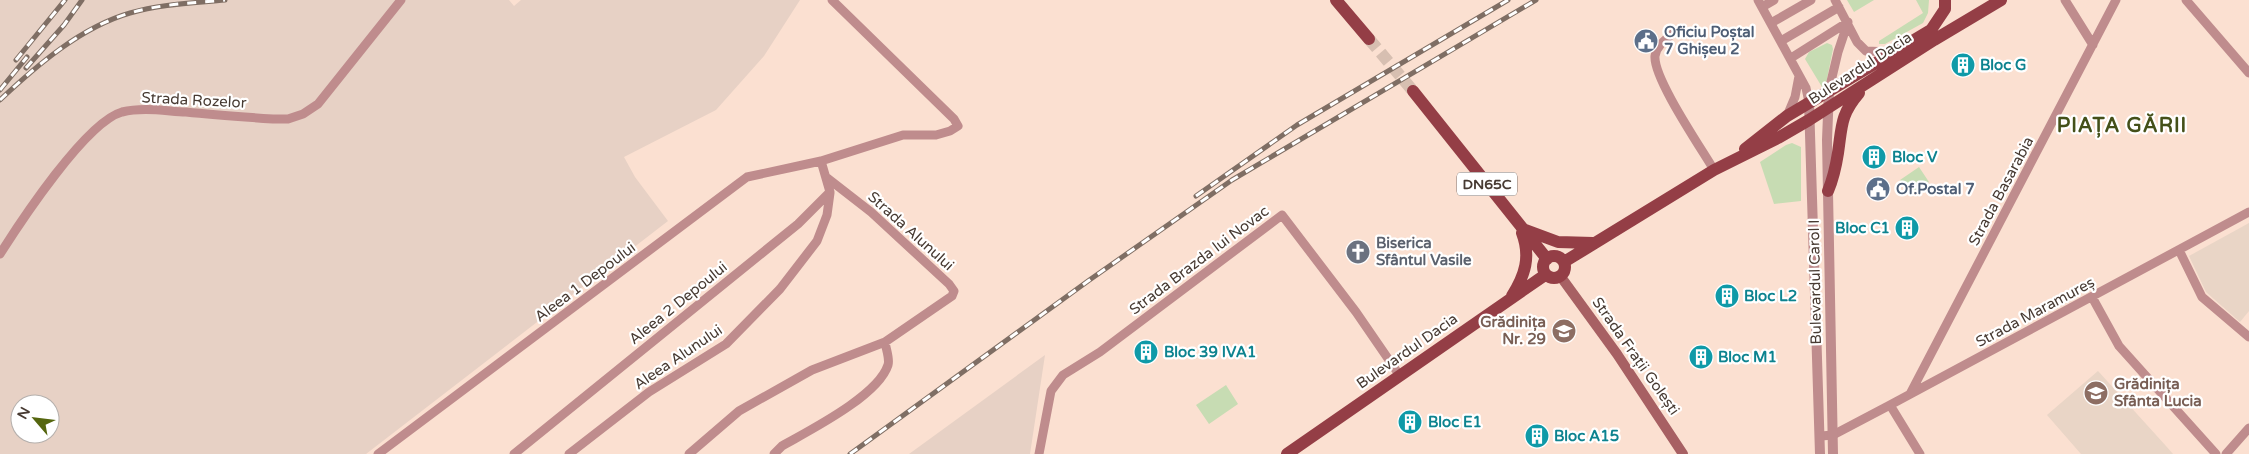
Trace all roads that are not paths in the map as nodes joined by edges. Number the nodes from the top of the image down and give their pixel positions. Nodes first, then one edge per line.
1 (401, 0) edge
2 (832, 0) edge
3 (1336, 0) edge
4 (1774, 0) edge
5 (1811, 0) edge
6 (2001, 0) edge
7 (2065, 0) edge
8 (2116, 0) edge
9 (2186, 0) edge
10 (1837, 3) edge
11 (1760, 4) edge
12 (1945, 5) edge
13 (1966, 20) junction
14 (1771, 22) junction
15 (1848, 22) junction
16 (1677, 30) dead end
17 (1369, 39) tunnel mouth
18 (1781, 41) junction
19 (2093, 45) junction
20 (1894, 52) junction
21 (1791, 58) junction
22 (2249, 73) edge
23 (1799, 76) junction
24 (1866, 84) junction
25 (1829, 90) junction
26 (1413, 91) tunnel mouth
27 (1810, 102) junction
28 (1828, 109) junction
29 (1787, 116) junction
30 (1810, 120) junction
31 (1734, 159) junction
32 (821, 160) junction
33 (1714, 170) junction
34 (826, 177) junction
35 (1828, 191) junction
36 (830, 192) junction
37 (2249, 212) edge
38 (1521, 228) junction
39 (1593, 243) junction
40 (2179, 250) junction
41 (0, 254) edge
42 (1547, 259) junction
43 (1564, 262) junction
44 (1545, 275) junction
45 (1561, 277) junction
46 (2092, 297) junction
47 (1510, 299) junction
48 (2249, 337) edge
49 (885, 342) junction
50 (1400, 376) junction
51 (1910, 394) junction
52 (1890, 405) junction
53 (2249, 428) edge
54 (1833, 435) junction
55 (1821, 436) junction
56 (1679, 453) edge
57 (378, 454) edge
58 (514, 454) edge
59 (569, 454) edge
60 (689, 454) edge
61 (774, 454) edge
62 (1039, 454) edge
63 (1287, 454) edge
64 (1820, 454) edge
65 (1833, 454) edge
66 (1920, 454) edge
67 (2216, 454) edge
68 (2226, 454) edge

1 - 41 street, Strada Rozelor
2 - 32 street, Aleea 1 Depoului
3 - 17 main road
4 - 11 street
5 - 14 street
6 - 13 main road, Bulevardul Dacia
7 - 19 street
8 - 19 street, Strada Basarabia
9 - 22 street
10 - 15 street
10 - 18 street
11 - 14 street
12 - 13 main road
12 - 20 main road, Bulevardul Dacia
13 - 24 main road, Bulevardul Dacia
14 - 18 street
15 - 20 street
15 - 21 street
15 - 25 street
16 - 33 street
18 - 21 street
19 - 51 street, Strada Basarabia
20 - 25 main road, Bulevardul Dacia
21 - 23 street
23 - 27 street
23 - 29 street
24 - 28 main road, Bulevardul Dacia
24 - 35 main road
25 - 27 main road, Bulevardul Dacia
25 - 28 street, Bulevardul Carol I
26 - 38 main road, DN65C
27 - 29 main road, Bulevardul Dacia
27 - 30 street, Bulevardul Carol I
28 - 30 main road, Bulevardul Dacia
28 - 35 street, Bulevardul Carol I
29 - 31 main road, Bulevardul Dacia
30 - 31 main road, Bulevardul Dacia
30 - 55 street, Bulevardul Carol I
31 - 33 main road, Bulevardul Dacia
32 - 34 street
32 - 57 street, Aleea 1 Depoului
33 - 39 main road, Bulevardul Dacia
34 - 36 street
34 - 49 street, Strada Alunului
35 - 54 street, Bulevardul Carol I
36 - 58 street, Aleea 2 Depoului
36 - 59 street, Aleea Alunului
37 - 40 street, Strada Maramureș
38 - 39 main road
38 - 42 main road, DN65C
38 - 47 main road, DN65C
39 - 43 main road, Bulevardul Dacia
40 - 46 street, Strada Maramureș
40 - 48 street
42 - 43 main road
42 - 44 main road
43 - 45 main road
44 - 45 main road
44 - 47 main road, Bulevardul Dacia
45 - 56 main road, Strada Frații Golești
46 - 51 street, Strada Maramureș
46 - 67 street
47 - 50 main road, Bulevardul Dacia
49 - 60 street, Strada Alunului
49 - 61 street
50 - 62 street, Strada Brazda lui Novac
50 - 63 main road, Bulevardul Dacia
51 - 52 street, Strada Maramureș
52 - 54 street, Strada Maramureș
52 - 66 street
53 - 68 street
54 - 55 street
54 - 65 street, Bulevardul Carol I
55 - 64 street, Bulevardul Carol I

